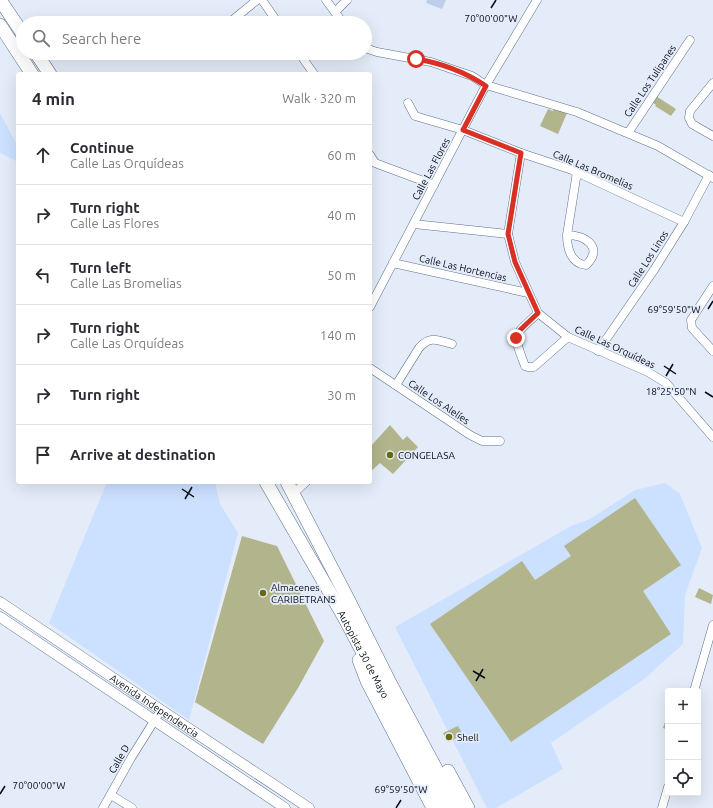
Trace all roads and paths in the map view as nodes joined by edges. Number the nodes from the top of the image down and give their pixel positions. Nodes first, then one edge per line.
1 (0, 0) edge
2 (257, 0) edge
3 (262, 0) edge
4 (326, 0) edge
5 (347, 0) edge
6 (537, 0) edge
7 (334, 12) junction
8 (238, 16) edge
9 (273, 16) edge
10 (337, 16) edge
11 (16, 24) edge
12 (0, 25) edge
13 (690, 40) dead end
14 (16, 50) edge
15 (372, 50) edge
16 (23, 60) edge
17 (41, 60) edge
18 (304, 60) edge
19 (31, 72) edge
20 (49, 72) edge
21 (313, 72) edge
22 (713, 83) edge
23 (486, 86) junction
24 (408, 103) dead end
25 (463, 130) junction
26 (628, 133) junction
27 (713, 136) edge
28 (521, 153) junction
29 (372, 158) edge
30 (577, 172) junction
31 (711, 177) edge
32 (434, 185) junction
33 (684, 222) junction
34 (414, 224) junction
35 (508, 234) junction
36 (567, 235) dead end
37 (393, 263) junction
38 (713, 286) edge
39 (528, 293) junction
40 (372, 303) edge
41 (538, 313) junction
42 (568, 337) junction
43 (452, 344) dead end
44 (598, 351) junction
45 (713, 351) edge
46 (372, 369) edge
47 (396, 385) junction
48 (713, 437) edge
49 (500, 441) dead end
50 (267, 484) edge
51 (288, 484) edge
52 (304, 484) edge
53 (293, 494) junction
54 (0, 602) edge
55 (350, 603) junction
56 (344, 617) junction
57 (0, 618) edge
58 (712, 629) edge
59 (384, 682) junction
60 (695, 688) edge
61 (161, 710) junction
62 (154, 721) junction
63 (111, 795) junction
64 (665, 796) edge
65 (296, 799) junction
66 (103, 808) edge
67 (132, 808) edge
68 (284, 808) edge
69 (288, 808) edge
70 (309, 808) edge
71 (433, 808) edge
72 (445, 808) edge
73 (457, 808) edge
74 (468, 808) edge
75 (662, 808) edge

1 - 11 highway
2 - 8 street
3 - 9 street
4 - 7 street
5 - 7 street
6 - 23 street, Calle Las Flores
7 - 10 street
12 - 14 highway
13 - 26 street, Calle Los Tulipanes
15 - 23 street
16 - 19 highway
17 - 20 highway
18 - 21 street
22 - 27 street
23 - 25 street, Calle Las Flores
23 - 26 street
24 - 25 street, Calle Las Bromelias
25 - 28 street, Calle Las Bromelias
25 - 32 street, Calle Las Flores
26 - 31 street
28 - 30 street, Calle Las Bromelias
28 - 35 street, Calle Las Orquídeas
29 - 32 street
30 - 33 street, Calle Las Bromelias
30 - 36 street
31 - 33 street, Calle Los Linos
32 - 34 street, Calle Las Flores
33 - 44 street, Calle Los Linos
34 - 35 street
34 - 37 street, Calle Las Flores
35 - 39 street, Calle Las Orquídeas
37 - 39 street, Calle Las Hortencias
37 - 40 street, Calle Las Flores
38 - 45 street
39 - 41 street, Calle Las Orquídeas
41 - 42 street, Calle Las Orquídeas
41 - 42 street
42 - 44 street, Calle Las Orquídeas
43 - 47 street
44 - 48 street, Calle Las Orquídeas
46 - 47 street, Calle Los Alelíes
47 - 49 street, Calle Los Alelíes
50 - 56 highway, Autopista 30 de Mayo
51 - 53 highway, Autopista 30 de Mayo
52 - 53 street
53 - 55 highway, Autopista 30 de Mayo
54 - 61 street, Avenida Independencia
55 - 59 highway, Autopista 30 de Mayo
55 - 74 highway
56 - 59 highway, Autopista 30 de Mayo
56 - 71 highway
57 - 62 street, Avenida Independencia
58 - 60 street
59 - 72 highway, Autopista 30 de Mayo
59 - 73 highway, Autopista 30 de Mayo
61 - 62 street, Calle D
61 - 65 street, Avenida Independencia
62 - 63 street, Calle D
62 - 68 street, Avenida Independencia
63 - 66 street, Calle D
63 - 67 street
64 - 75 street
65 - 69 street
65 - 70 street, Avenida Independencia

